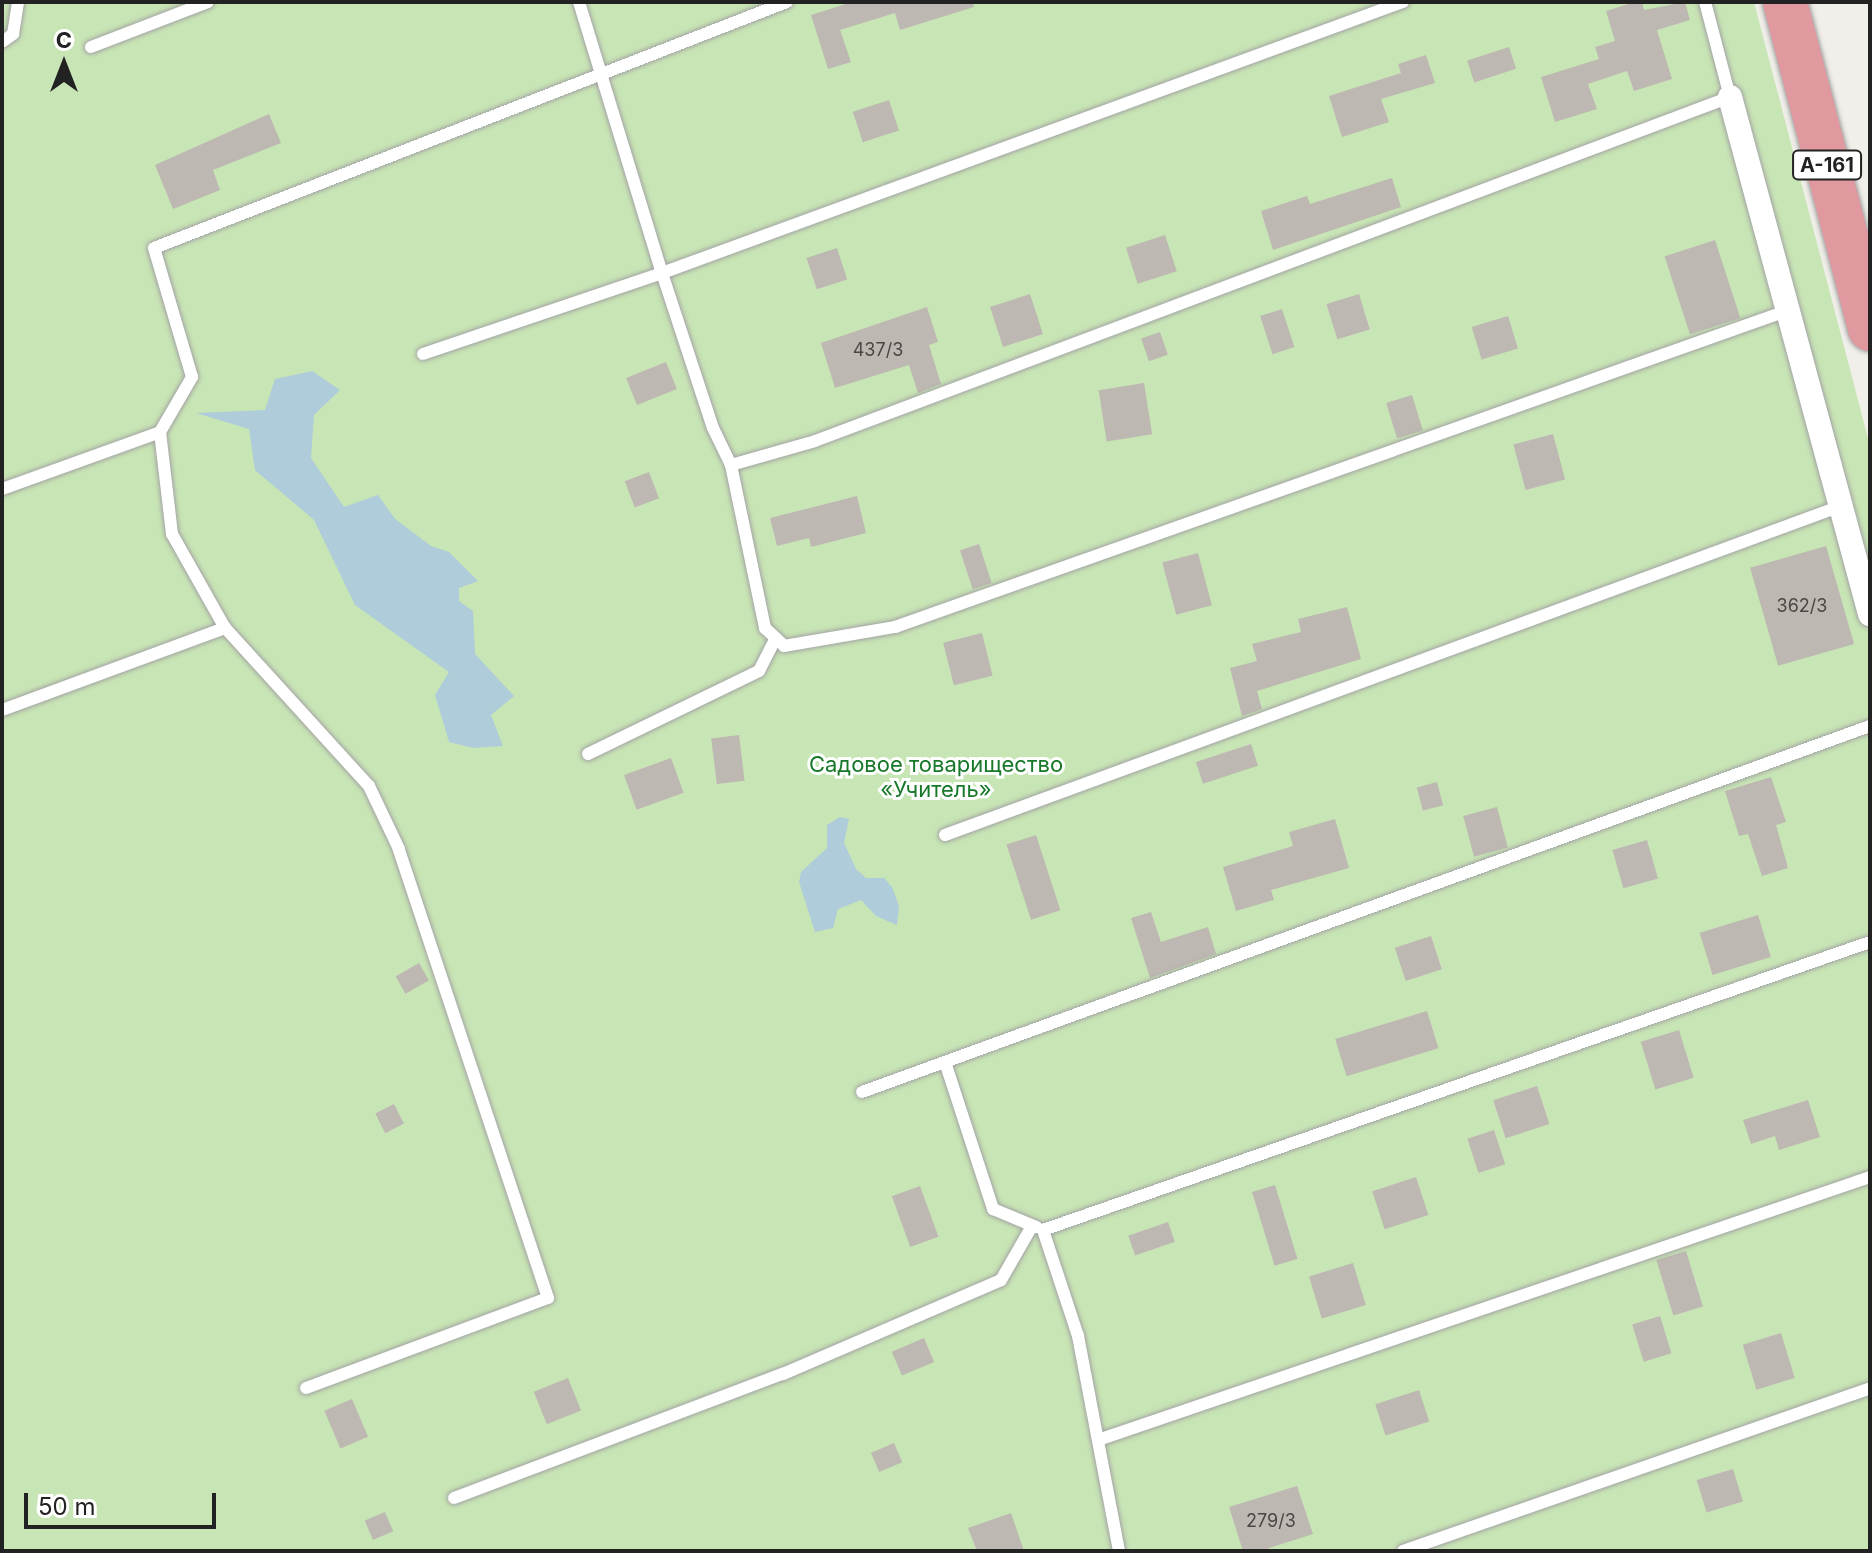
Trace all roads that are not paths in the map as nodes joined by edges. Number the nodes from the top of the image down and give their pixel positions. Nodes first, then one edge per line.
1 (18, 2) edge
2 (208, 2) edge
3 (579, 2) edge
4 (787, 2) edge
5 (1403, 2) edge
6 (1705, 2) edge
7 (1785, 2) edge
8 (2, 42) edge
9 (91, 47) dead end
10 (600, 71) junction
11 (1730, 97) junction
12 (662, 273) junction
13 (1789, 310) junction
14 (1870, 329) edge
15 (423, 354) dead end
16 (160, 432) junction
17 (731, 465) junction
18 (2, 489) edge
19 (1841, 506) junction
20 (1870, 614) edge
21 (225, 628) junction
22 (776, 638) junction
23 (2, 710) edge
24 (1870, 726) edge
25 (588, 754) dead end
26 (945, 835) dead end
27 (1870, 942) edge
28 (945, 1062) junction
29 (862, 1092) dead end
30 (1870, 1177) edge
31 (1037, 1228) junction
32 (306, 1388) dead end
33 (1870, 1388) edge
34 (1098, 1440) junction
35 (454, 1498) dead end
36 (1119, 1551) edge
37 (1403, 1551) edge

1 - 8 lane
2 - 9 lane
3 - 10 lane
4 - 10 lane
5 - 12 lane
6 - 11 lane
7 - 14 highway, А-161
10 - 12 lane
10 - 16 lane
11 - 13 street
11 - 17 lane
12 - 15 lane
12 - 17 lane
13 - 19 street
13 - 22 lane
16 - 18 lane
16 - 21 lane
17 - 22 lane
19 - 20 street
19 - 26 lane
21 - 23 lane
21 - 32 lane
22 - 25 lane
24 - 28 lane
27 - 31 lane
28 - 29 lane
28 - 31 lane
30 - 34 lane
31 - 34 lane
31 - 35 lane
33 - 37 lane
34 - 36 lane

